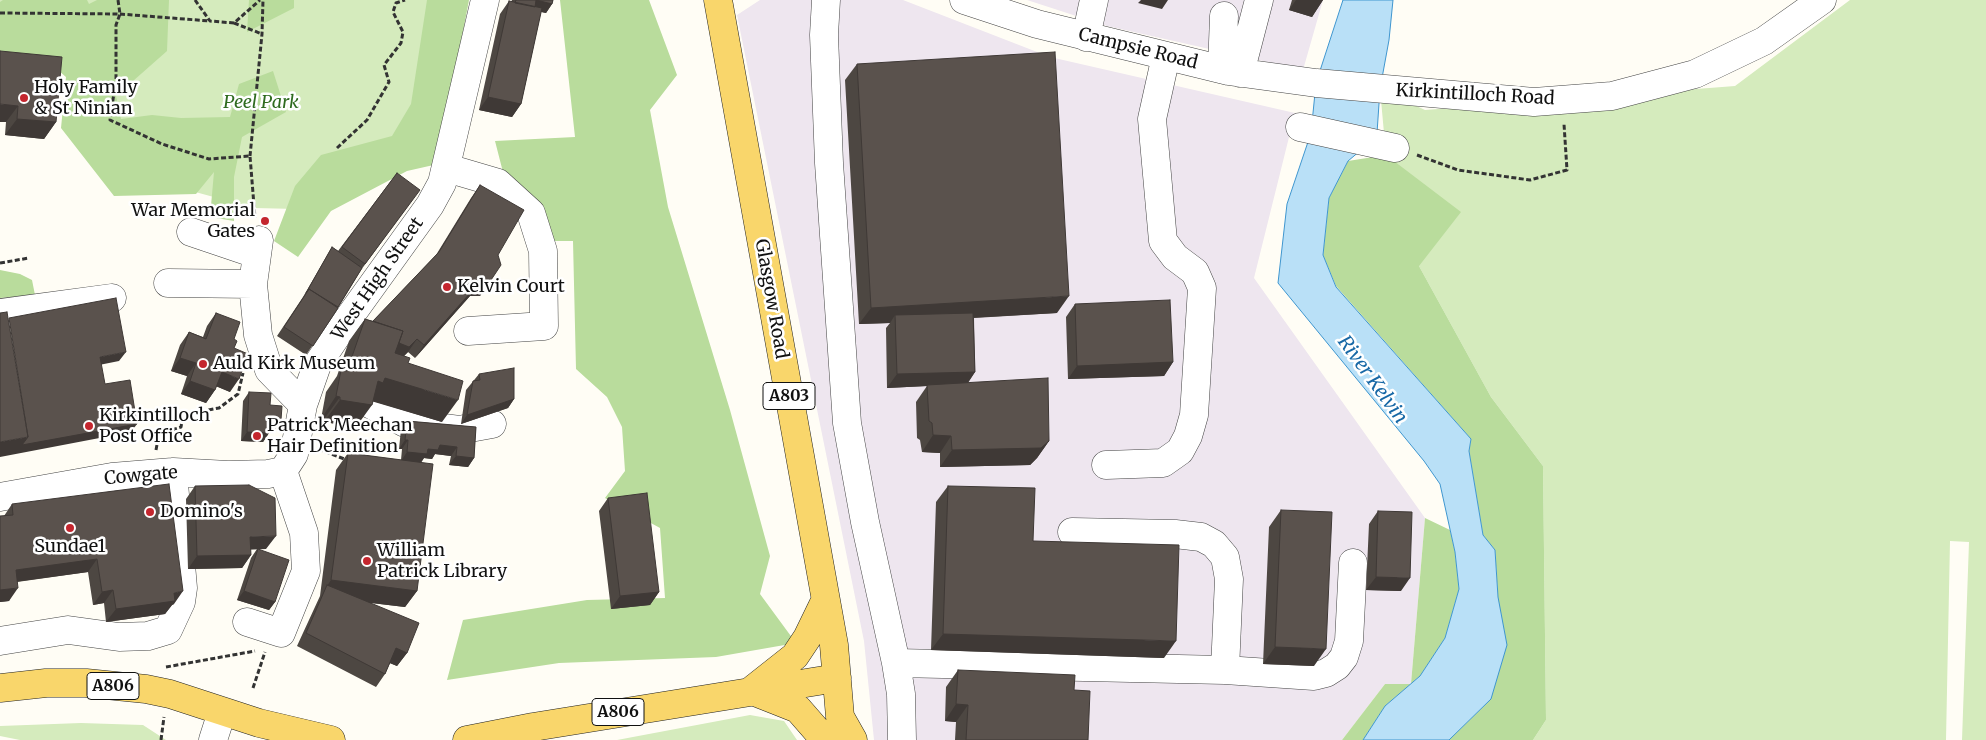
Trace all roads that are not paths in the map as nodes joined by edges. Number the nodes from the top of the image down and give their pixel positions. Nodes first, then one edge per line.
1 (486, 0) edge
2 (718, 0) edge
3 (826, 0) edge
4 (964, 0) edge
5 (1094, 0) edge
6 (1259, 0) edge
7 (1822, 0) edge
8 (1224, 16) dead end
9 (1086, 37) junction
10 (1166, 56) junction
11 (1231, 71) junction
12 (1316, 83) joint
13 (1300, 127) dead end
14 (1395, 148) road end
15 (447, 168) junction
16 (191, 232) dead end
17 (168, 283) dead end
18 (253, 284) junction
19 (112, 298) edge
20 (0, 314) edge
21 (468, 331) dead end
22 (311, 400) junction
23 (368, 403) edge
24 (492, 424) dead end
25 (1106, 465) dead end
26 (173, 472) junction
27 (283, 472) junction
28 (0, 497) edge
29 (1072, 532) dead end
30 (1353, 563) dead end
31 (825, 601) junction
32 (247, 622) dead end
33 (0, 641) edge
34 (896, 663) junction
35 (1225, 670) junction
36 (837, 678) junction
37 (0, 688) edge
38 (752, 690) junction
39 (222, 712) junction
40 (847, 728) edge
41 (213, 740) edge
42 (331, 740) edge
43 (466, 740) edge
44 (826, 740) edge
45 (902, 740) edge

1 - 15 street, West High Street
2 - 31 main road, Glasgow Road / A803
3 - 34 street
4 - 9 street, Campsie Road
5 - 9 street
6 - 11 street
7 - 12 street, Kirkintilloch Road
8 - 11 street
9 - 10 street, Campsie Road
10 - 11 street, Campsie Road
10 - 25 street
11 - 12 street, Campsie Road
13 - 14 street
15 - 21 street
15 - 22 street, West High Street
16 - 18 street
17 - 18 street
18 - 22 street
19 - 20 street
22 - 27 street, West High Street
23 - 24 street
26 - 27 street, Cowgate
26 - 28 street, Cowgate
26 - 33 street
27 - 32 street
29 - 35 street
30 - 35 street
31 - 36 main road, Glasgow Road / A803
31 - 38 main road
34 - 35 street
34 - 45 street
36 - 38 main road, A806
36 - 40 main road, Glasgow Road / A803
37 - 39 main road, A806
38 - 43 main road, A806
38 - 44 main road
39 - 41 street
39 - 42 main road, A806
40 - 44 main road, Glasgow Road / A803

